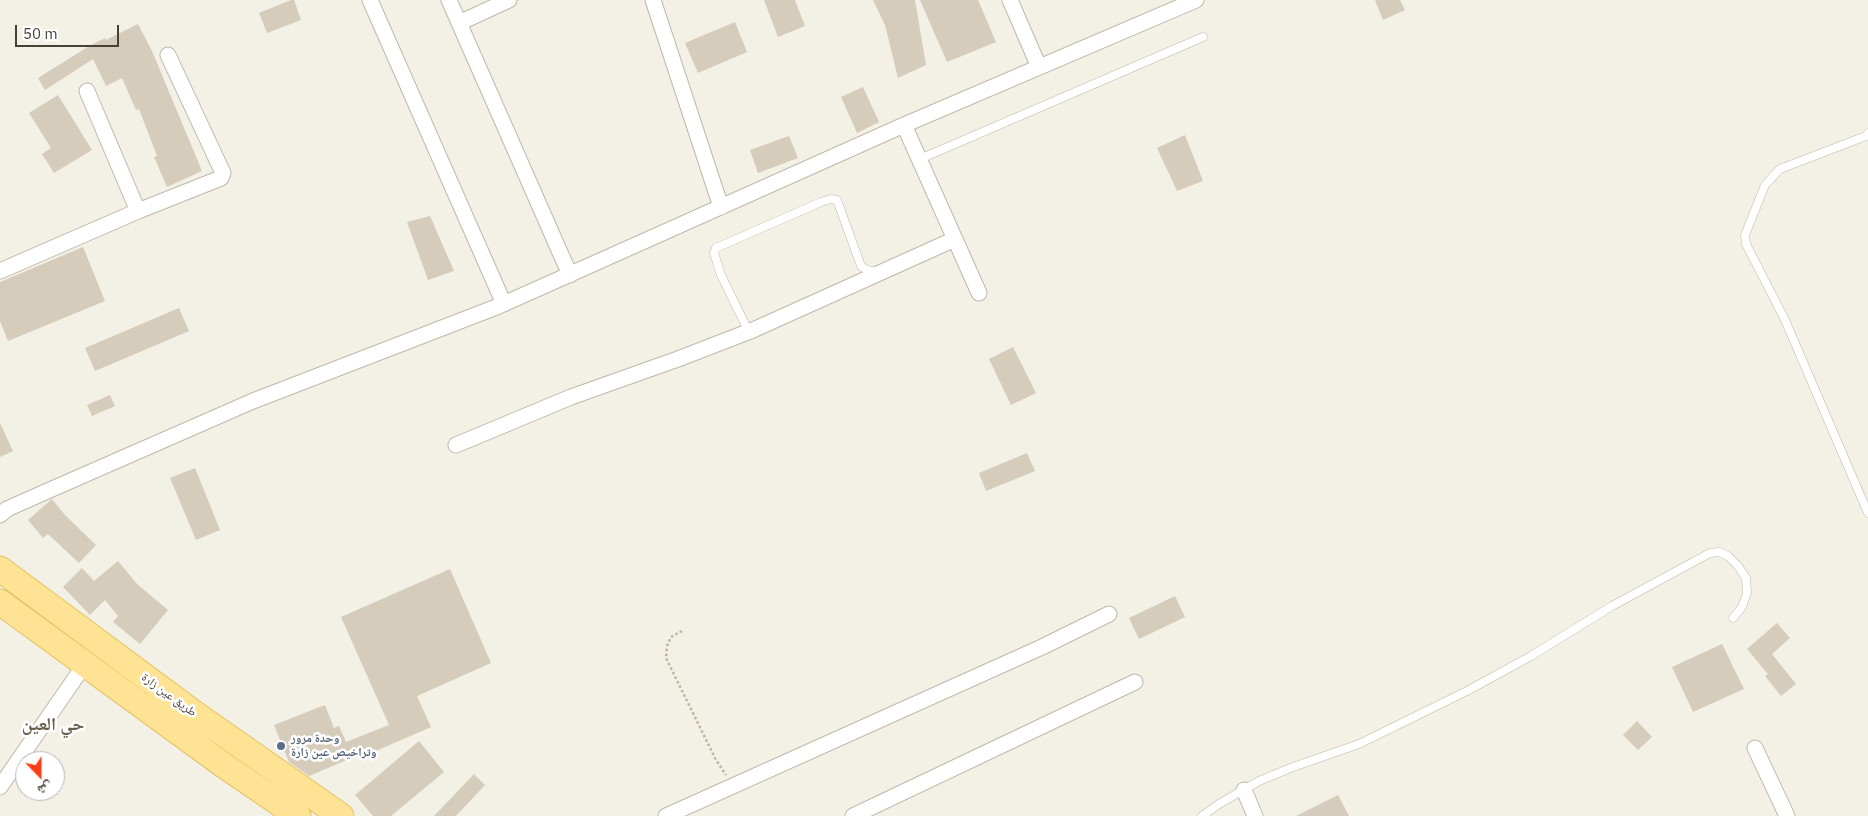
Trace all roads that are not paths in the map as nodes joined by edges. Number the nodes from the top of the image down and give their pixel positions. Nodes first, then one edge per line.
1 (370, 0) edge
2 (449, 0) edge
3 (509, 0) edge
4 (653, 0) edge
5 (1010, 0) edge
6 (1196, 0) edge
7 (459, 23) junction
8 (1203, 37) dead end
9 (168, 55) dead end
10 (1039, 67) junction
11 (87, 91) dead end
12 (904, 125) junction
13 (1867, 135) edge
14 (920, 159) junction
15 (721, 207) junction
16 (138, 211) junction
17 (955, 239) junction
18 (0, 271) edge
19 (880, 272) junction
20 (570, 275) junction
21 (979, 293) dead end
22 (504, 304) junction
23 (747, 332) junction
24 (456, 445) dead end
25 (1868, 513) edge
26 (0, 515) edge
27 (0, 569) edge
28 (0, 602) edge
29 (1109, 614) dead end
30 (1733, 618) dead end
31 (85, 664) junction
32 (1135, 682) dead end
33 (1755, 748) dead end
34 (0, 787) edge
35 (1244, 790) junction
36 (298, 816) edge
37 (341, 816) edge
38 (666, 816) edge
39 (853, 816) edge
40 (1202, 816) edge
41 (1254, 816) edge
42 (1786, 816) edge

1 - 22 street
2 - 7 street
3 - 7 street
4 - 15 street
5 - 10 street
6 - 10 street
7 - 20 street
8 - 14 lane
9 - 16 street
10 - 12 street
11 - 16 street
12 - 14 street
12 - 15 street
13 - 25 lane
14 - 17 street
15 - 20 street
16 - 18 street
17 - 19 street
17 - 21 street
19 - 23 street
19 - 23 lane
20 - 22 street
22 - 26 street
23 - 24 street
27 - 37 main road, طريق عين زارة
28 - 31 main road, طريق عين زارة
29 - 38 street
30 - 35 lane
31 - 34 street
31 - 36 main road, طريق عين زارة
32 - 39 street
33 - 42 street
35 - 40 lane
35 - 41 street

